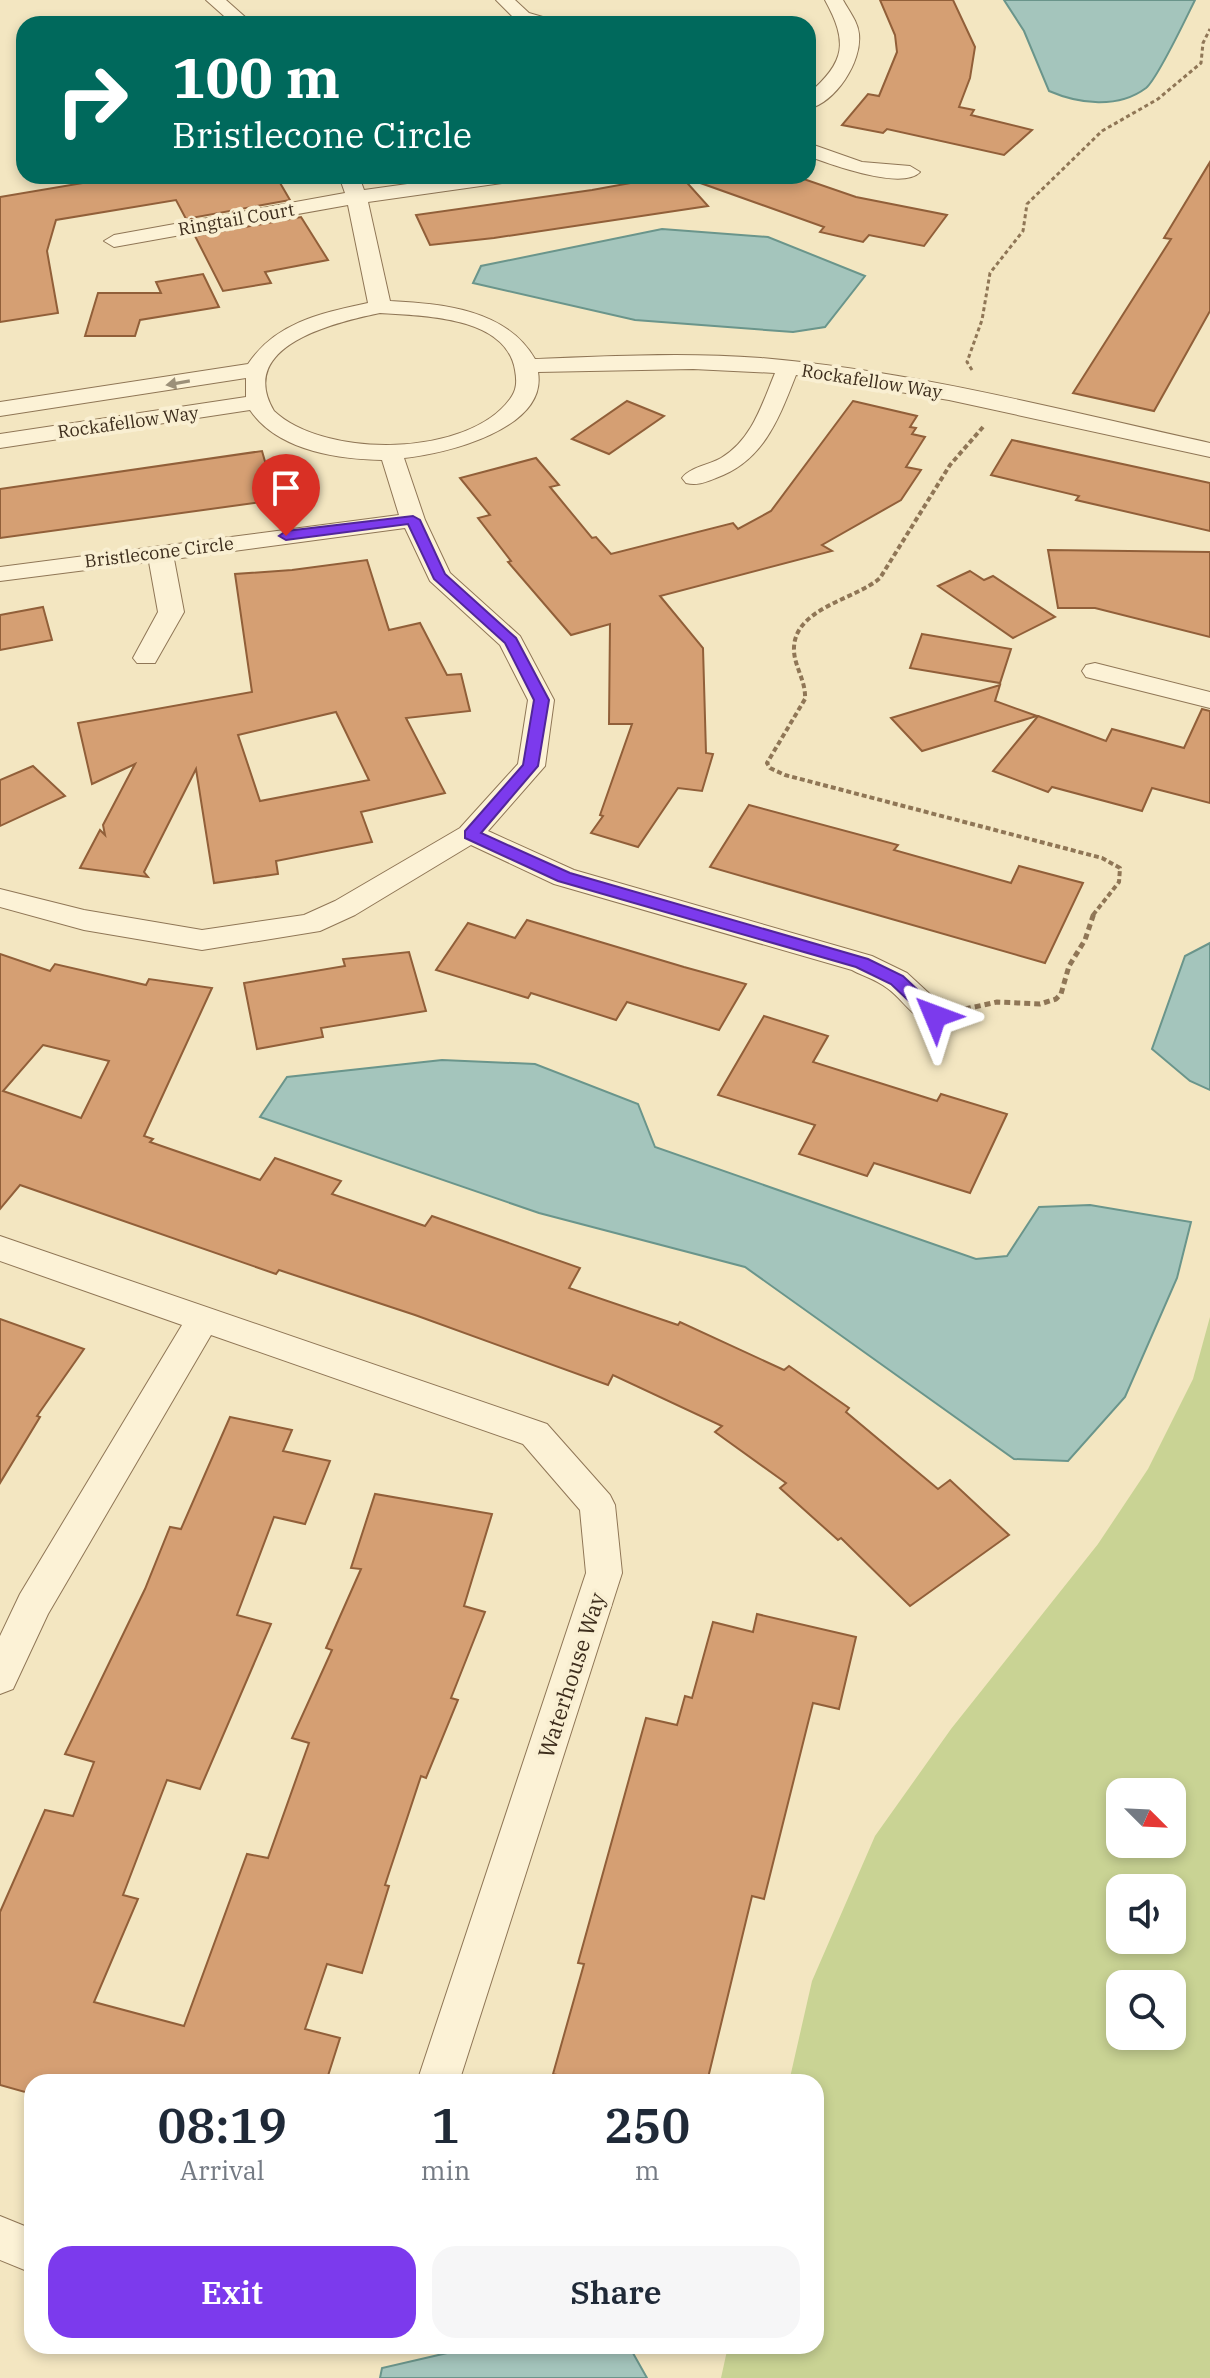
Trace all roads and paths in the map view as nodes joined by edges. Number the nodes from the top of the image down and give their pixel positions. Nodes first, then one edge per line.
1 (215, 0) edge
2 (505, 0) edge
3 (834, 0) edge
4 (234, 16) edge
5 (522, 16) edge
6 (1210, 29) edge
7 (816, 96) edge
8 (816, 152) edge
9 (910, 172) dead end
10 (352, 184) edge
11 (451, 184) edge
12 (357, 197) junction
13 (114, 241) dead end
14 (380, 307) junction
15 (528, 366) junction
16 (788, 368) junction
17 (255, 370) junction
18 (257, 402) junction
19 (998, 404) junction
20 (0, 409) edge
21 (0, 441) edge
22 (1207, 443) edge
23 (391, 453) junction
24 (694, 478) dead end
25 (413, 520) junction
26 (160, 552) junction
27 (0, 574) edge
28 (146, 658) dead end
29 (1095, 671) dead end
30 (1210, 700) edge
31 (470, 834) junction
32 (0, 898) edge
33 (935, 1016) joint
34 (0, 1248) edge
35 (204, 1318) junction
36 (0, 1677) edge
37 (441, 2074) edge
38 (0, 2238) edge
39 (24, 2248) edge

1 - 4 street
2 - 5 street
3 - 7 street
6 - 19 path
8 - 9 street
10 - 12 street
11 - 12 street, Ringtail Court
12 - 13 street, Ringtail Court
12 - 14 street
14 - 15 street
14 - 17 street
15 - 16 street, Rockafellow Way
15 - 23 street
16 - 19 street, Rockafellow Way
16 - 24 street
17 - 18 street
17 -> 20 street, Rockafellow Way
18 - 21 street, Rockafellow Way
18 - 23 street
19 - 22 street, Rockafellow Way
19 - 33 path
23 - 25 street
25 - 26 street, Bristlecone Circle
25 - 31 street
26 - 27 street, Bristlecone Circle
26 - 28 street
29 - 30 street
31 - 32 street
31 - 33 street
34 - 35 street, Waterhouse Way
35 - 36 street
35 - 37 street, Waterhouse Way
38 - 39 street

